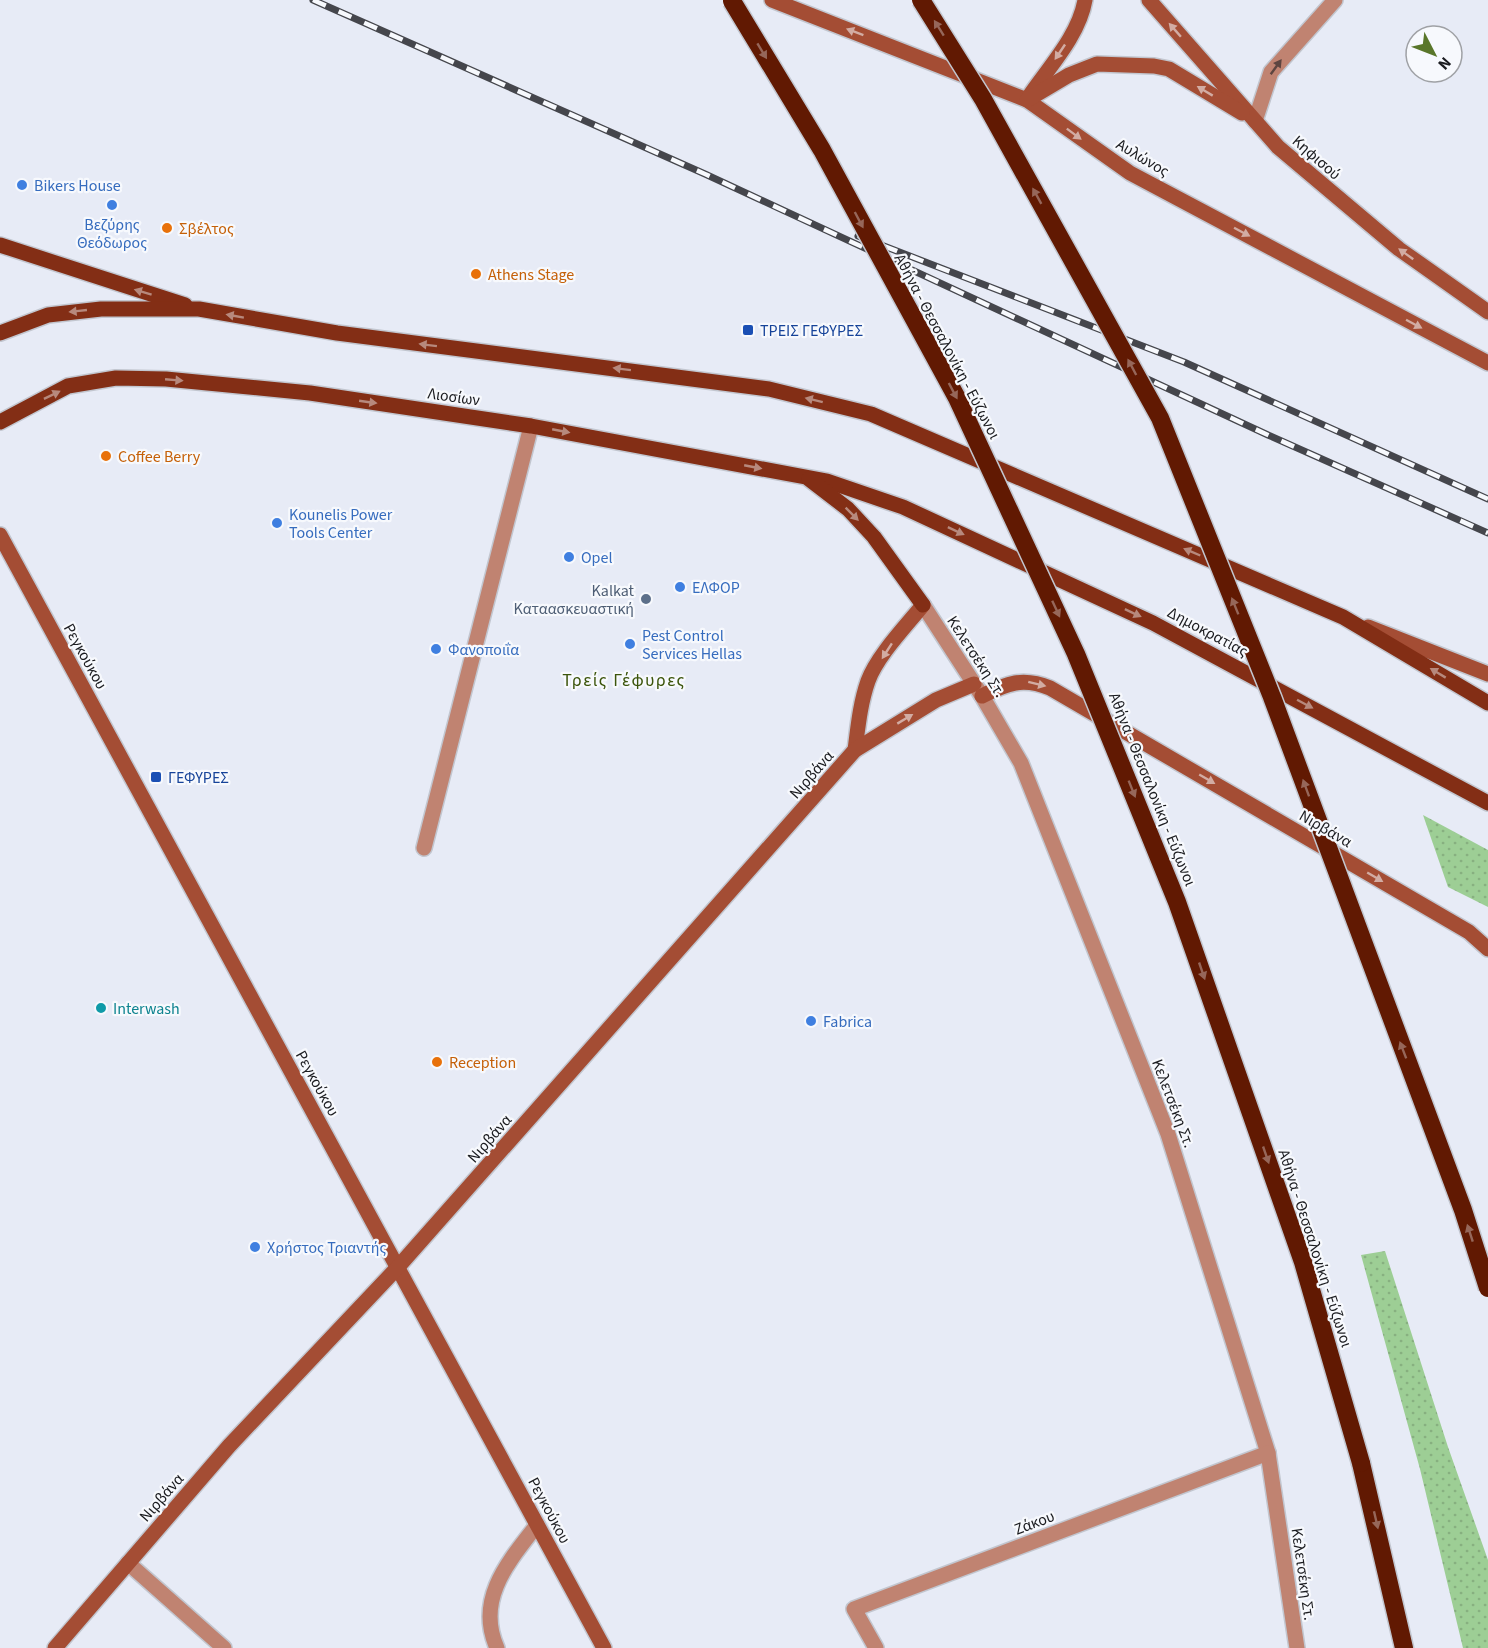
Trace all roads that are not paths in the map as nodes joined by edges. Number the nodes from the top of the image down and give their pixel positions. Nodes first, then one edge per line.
1 (731, 0) edge
2 (772, 0) edge
3 (921, 0) edge
4 (1085, 0) edge
5 (1149, 0) edge
6 (1335, 0) edge
7 (1027, 99) junction
8 (1255, 121) junction
9 (0, 245) edge
10 (199, 309) junction
11 (1488, 312) edge
12 (0, 333) edge
13 (1488, 363) edge
14 (0, 422) edge
15 (531, 426) junction
16 (807, 477) junction
17 (903, 507) joint
18 (0, 535) edge
19 (923, 605) junction
20 (1342, 617) junction
21 (1488, 674) edge
22 (978, 690) junction
23 (1488, 703) edge
24 (855, 750) junction
25 (1488, 803) edge
26 (424, 848) dead end
27 (1488, 949) edge
28 (398, 1266) junction
29 (1488, 1288) edge
30 (1268, 1453) junction
31 (537, 1525) junction
32 (128, 1563) junction
33 (55, 1648) edge
34 (224, 1648) edge
35 (497, 1648) edge
36 (604, 1648) edge
37 (876, 1648) edge
38 (1297, 1648) edge
39 (1404, 1648) edge

1 -> 39 highway, Αθήνα - Θεσσαλονίκη - Εύζωνοι, bridge
7 -> 2 street, Αυλώνος
29 -> 3 highway, bridge
4 -> 7 street
8 -> 5 street, Κηφισού
8 -> 6 street
8 -> 7 street
7 -> 13 street, Αυλώνος
11 -> 8 street, Κηφισού
10 -> 9 main road
10 -> 12 main road
20 -> 10 main road
14 -> 15 main road, Λιοσίων
15 -> 16 main road, Λιοσίων
15 - 26 street
16 - 17 main road, Λιοσίων
16 -> 19 main road
17 -> 25 main road, Δημοκρατίας
18 - 28 street, Ρεγκούκου
19 - 22 street, Κελετσέκη Στ.
19 -> 24 street
20 - 21 street
23 -> 20 main road
24 -> 22 street, Νιρβάνα
22 -> 27 street, Νιρβάνα
22 - 30 street, Κελετσέκη Στ.
24 - 28 street, Νιρβάνα
28 - 31 street, Ρεγκούκου
28 - 32 street, Νιρβάνα
30 - 37 street, Ζάκου
30 - 38 street, Κελετσέκη Στ.
31 - 35 street
31 - 36 street, Ρεγκούκου
32 - 33 street, Νιρβάνα
32 - 34 street

